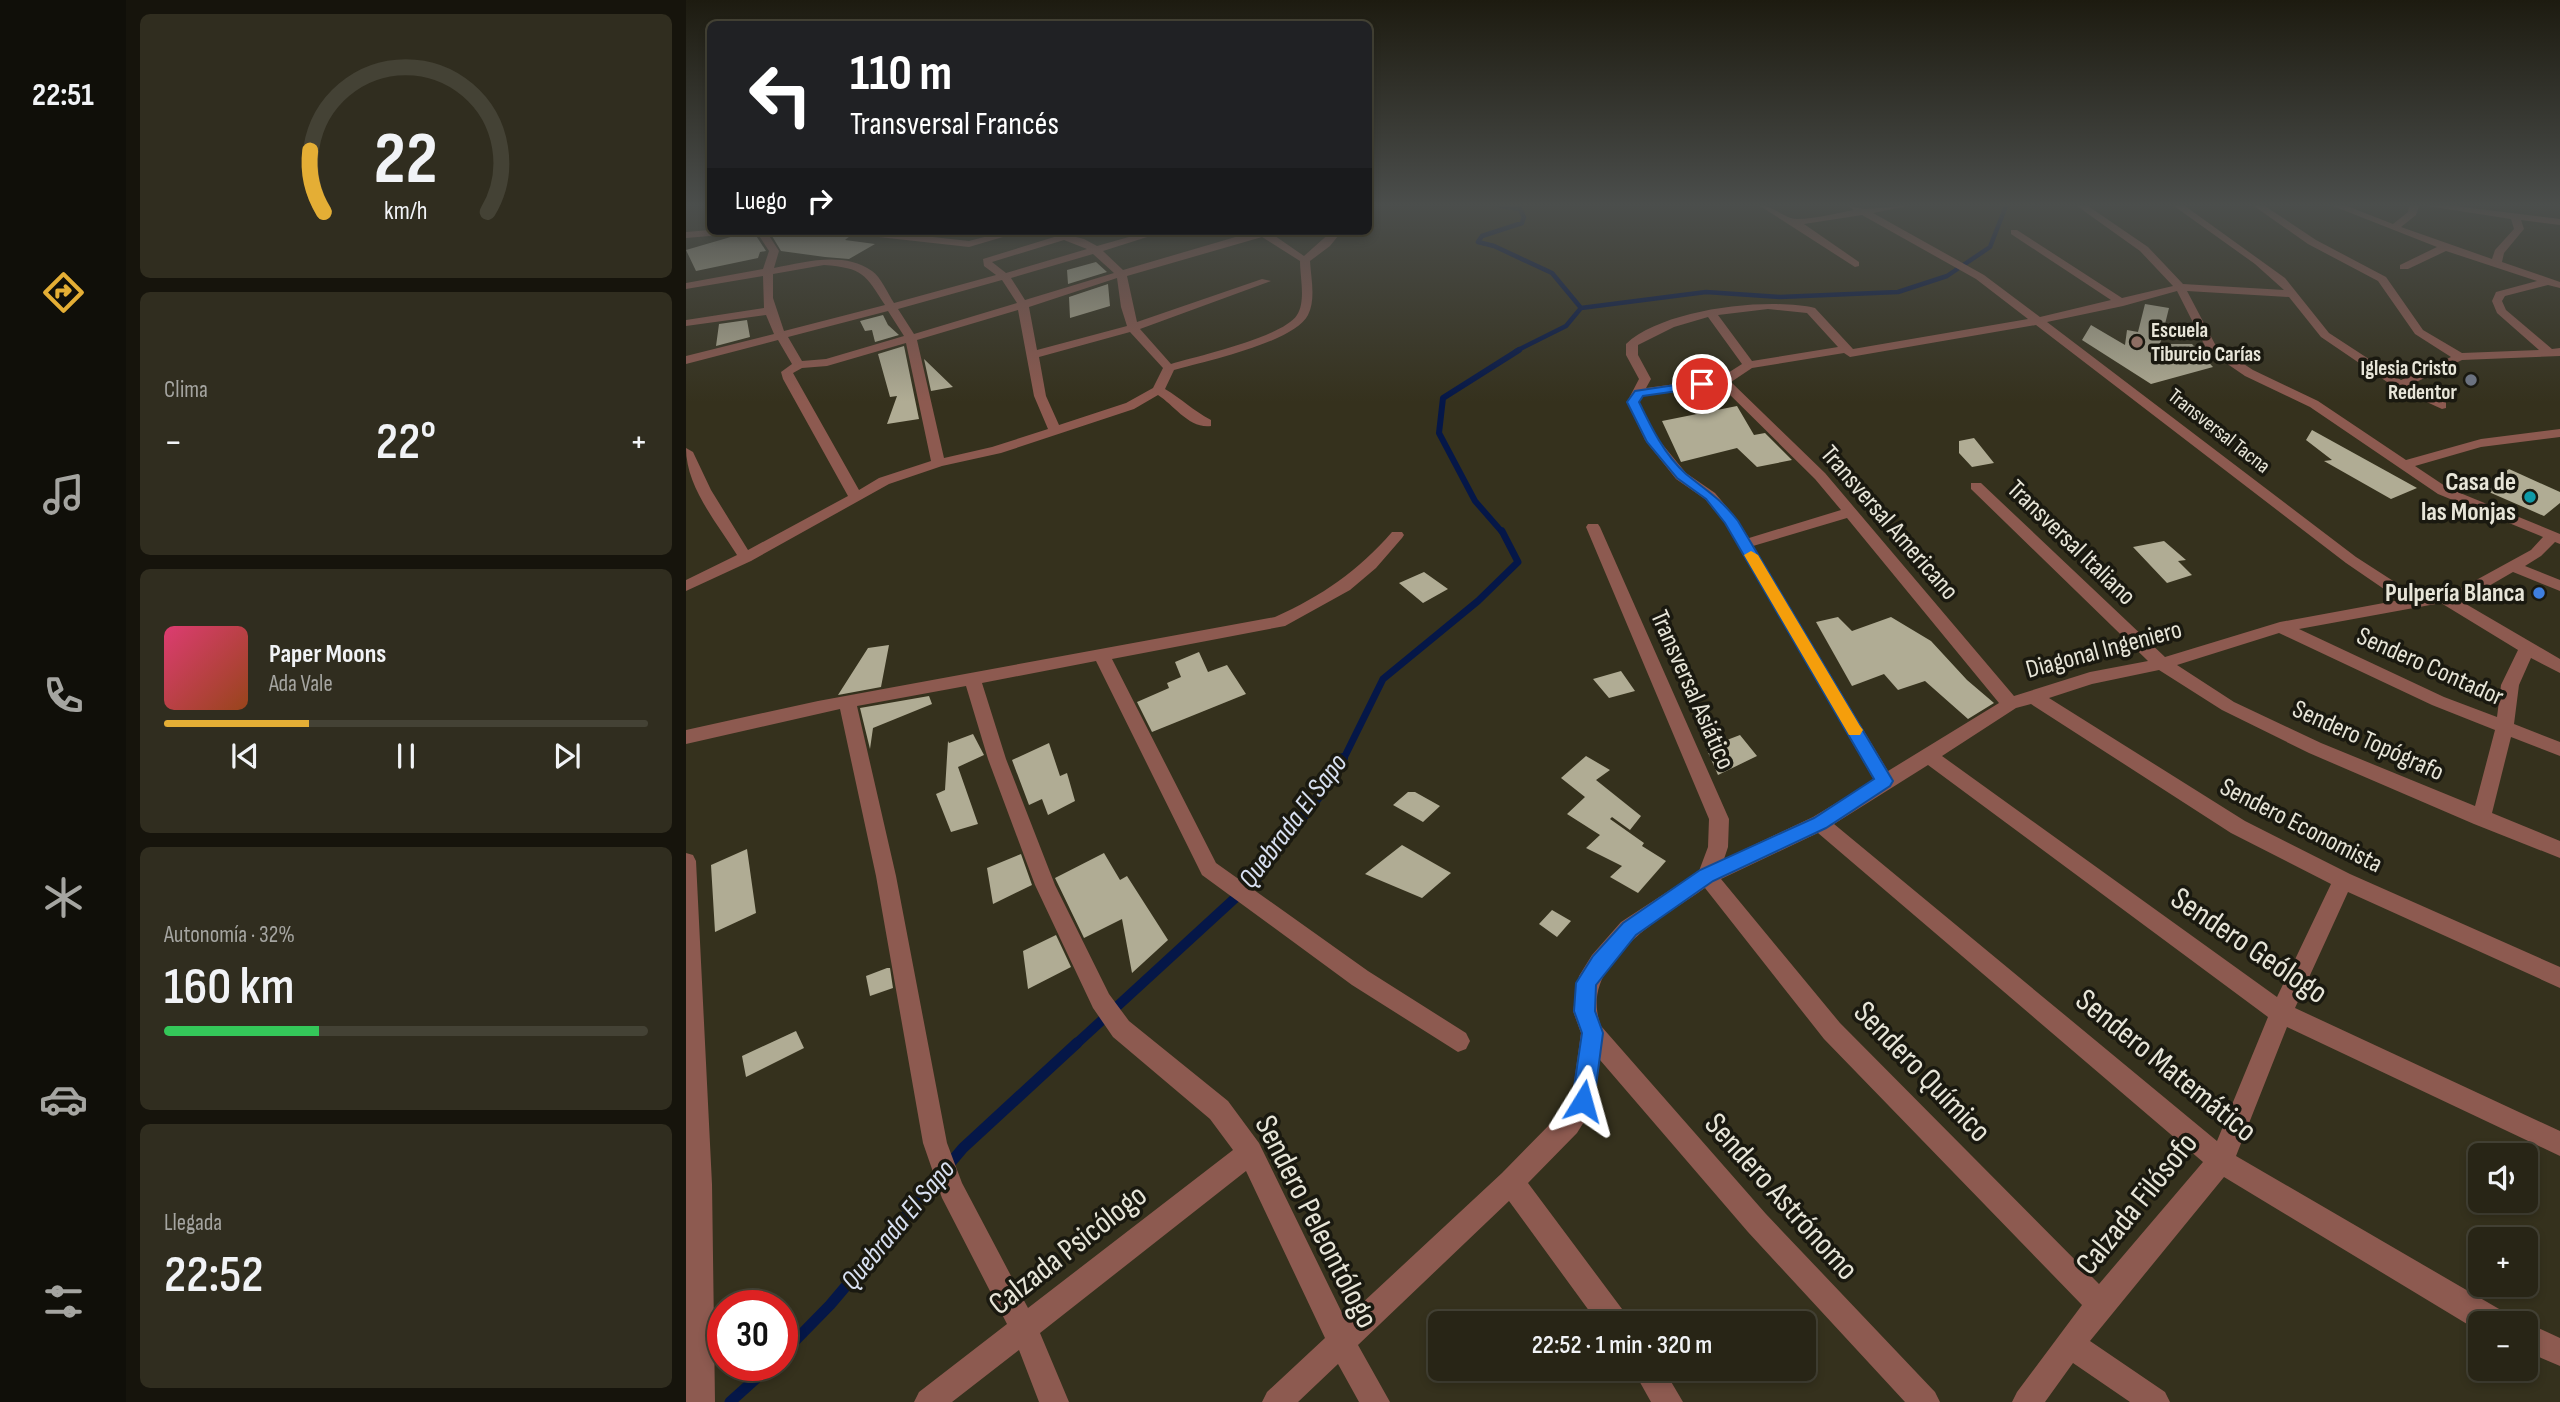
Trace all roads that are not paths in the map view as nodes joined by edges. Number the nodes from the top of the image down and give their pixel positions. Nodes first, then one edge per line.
1 (774, 271) edge
2 (865, 271) edge
3 (999, 271) edge
4 (1025, 271) edge
5 (1118, 271) edge
6 (1134, 271) edge
7 (1305, 271) edge
8 (1971, 271) edge
9 (2075, 271) edge
10 (2165, 271) edge
11 (2271, 271) edge
12 (2368, 271) edge
13 (2517, 271) edge
14 (766, 273) junction
15 (1122, 275) junction
16 (1005, 277) junction
17 (1266, 281) dead end
18 (2554, 283) edge
19 (686, 286) edge
20 (2180, 287) junction
21 (2290, 293) junction
22 (2123, 303) junction
23 (1023, 306) junction
24 (893, 308) junction
25 (768, 311) junction
26 (1711, 314) junction
27 (2039, 321) junction
28 (686, 323) edge
29 (1130, 328) junction
30 (781, 337) junction
31 (911, 338) junction
32 (1848, 351) junction
33 (2555, 352) edge
34 (1031, 355) junction
35 (2460, 356) junction
36 (686, 360) edge
37 (799, 365) junction
38 (1749, 365) junction
39 (1169, 368) junction
40 (1723, 381) junction
41 (2400, 385) junction
42 (1158, 390) junction
43 (1639, 393) junction
44 (2442, 405) dead end
45 (1206, 423) dead end
46 (1055, 430) junction
47 (2560, 433) edge
48 (686, 452) edge
49 (938, 463) junction
50 (2404, 465) junction
51 (1976, 486) dead end
52 (856, 497) junction
53 (1851, 512) junction
54 (1593, 527) dead end
55 (1397, 535) dead end
56 (2556, 538) edge
57 (1745, 544) junction
58 (746, 558) junction
59 (2512, 566) junction
60 (686, 586) edge
61 (2560, 586) edge
62 (2444, 598) junction
63 (2416, 603) junction
64 (2280, 627) junction
65 (2528, 649) junction
66 (1102, 656) junction
67 (2162, 664) junction
68 (2560, 667) edge
69 (972, 679) junction
70 (2031, 695) junction
71 (847, 702) junction
72 (2010, 704) junction
73 (2504, 729) junction
74 (686, 737) edge
75 (2560, 749) edge
76 (1928, 755) junction
77 (1884, 781) junction
78 (2481, 819) junction
79 (1820, 823) junction
80 (2560, 850) edge
81 (686, 867) edge
82 (1707, 876) junction
83 (2343, 880) junction
84 (687, 966) edge
85 (2560, 978) edge
86 (2281, 1013) junction
87 (1592, 1033) junction
88 (1458, 1041) dead end
89 (690, 1069) edge
90 (2560, 1144) edge
91 (1250, 1152) junction
92 (2221, 1161) junction
93 (1511, 1182) junction
94 (692, 1187) edge
95 (2100, 1304) junction
96 (1606, 1311) edge
97 (2474, 1311) edge
98 (1024, 1329) junction
99 (692, 1338) edge
100 (1341, 1342) junction
101 (2538, 1342) edge
102 (2070, 1344) junction
103 (2560, 1352) edge
104 (1655, 1381) edge
105 (700, 1401) edge
106 (929, 1402) edge
107 (1054, 1402) edge
108 (1277, 1402) edge
109 (1375, 1402) edge
110 (1668, 1402) edge
111 (1925, 1402) edge
112 (2027, 1402) edge
113 (2155, 1402) edge

1 - 14 street
2 - 24 street
3 - 16 street
4 - 16 street
5 - 15 street
6 - 15 street
7 - 39 street
8 - 27 street, Transversal Tacna
9 - 22 street
10 - 20 street
11 - 21 street
12 - 35 street
13 - 18 street
14 - 19 street
14 - 25 street
15 - 23 street
15 - 29 street
16 - 23 street
16 - 24 street
17 - 29 street
18 - 33 street
20 - 21 street
20 - 22 street
20 - 50 street
21 - 41 street
22 - 27 street
23 - 31 street
23 - 34 street
24 - 30 street
24 - 31 street
25 - 28 street
25 - 30 street
26 - 32 street
26 - 38 street
26 - 43 street
27 - 32 street
27 - 63 street, Transversal Tacna
29 - 34 street
29 - 39 street
30 - 36 street
30 - 37 street
31 - 37 street
31 - 49 street
32 - 38 street
33 - 35 street
34 - 46 street
35 - 41 street
37 - 52 street
38 - 40 street
39 - 42 street
40 - 43 street
40 - 53 street, Transversal Americano
41 - 44 street
42 - 45 street
42 - 46 street
43 - 57 street
46 - 49 street
47 - 50 street
48 - 58 street
49 - 52 street
50 - 56 street
51 - 67 street, Transversal Italiano
52 - 58 street
53 - 57 street
53 - 72 street, Transversal Americano
54 - 82 street, Transversal Asiático
55 - 66 street
56 - 59 street, Diagonal Ingeniero
57 - 77 street
58 - 60 street
59 - 61 street
59 - 62 street, Diagonal Ingeniero
62 - 63 street, Diagonal Ingeniero
62 - 65 street
63 - 64 street, Diagonal Ingeniero
64 - 67 street, Diagonal Ingeniero
64 - 73 street, Sendero Contador
65 - 68 street
65 - 73 street
66 - 69 street
66 - 88 street
67 - 70 street, Diagonal Ingeniero
67 - 78 street, Sendero Topógrafo
69 - 71 street
69 - 91 street, Sendero Peleontólogo
70 - 72 street, Diagonal Ingeniero
70 - 83 street, Sendero Economista
71 - 74 street
71 - 98 street
72 - 76 street, Diagonal Ingeniero
73 - 75 street, Sendero Contador
73 - 78 street
76 - 77 street, Diagonal Ingeniero
76 - 86 street, Sendero Geólogo
77 - 79 street, Diagonal Ingeniero
78 - 80 street, Sendero Topógrafo
79 - 82 street, Diagonal Ingeniero
79 - 92 street, Sendero Matemático
81 - 84 street
82 - 87 street, Diagonal Ingeniero
82 - 95 street, Sendero Químico
83 - 85 street, Sendero Economista
83 - 86 street, Calzada Filósofo
84 - 89 street
86 - 90 street, Sendero Geólogo
86 - 92 street, Calzada Filósofo
87 - 93 street, Diagonal Ingeniero
87 - 111 street, Sendero Astrónomo
89 - 94 street
91 - 98 street, Calzada Psicólogo
91 - 100 street, Sendero Peleontólogo
92 - 95 street, Calzada Filósofo
92 - 97 street, Sendero Matemático
93 - 96 street
93 - 100 street, Diagonal Ingeniero
94 - 99 street
95 - 102 street, Calzada Filósofo
98 - 106 street, Calzada Psicólogo
98 - 107 street
99 - 105 street
100 - 108 street, Diagonal Ingeniero
100 - 109 street, Sendero Peleontólogo
101 - 103 street
102 - 112 street, Calzada Filósofo
102 - 113 street
104 - 110 street

